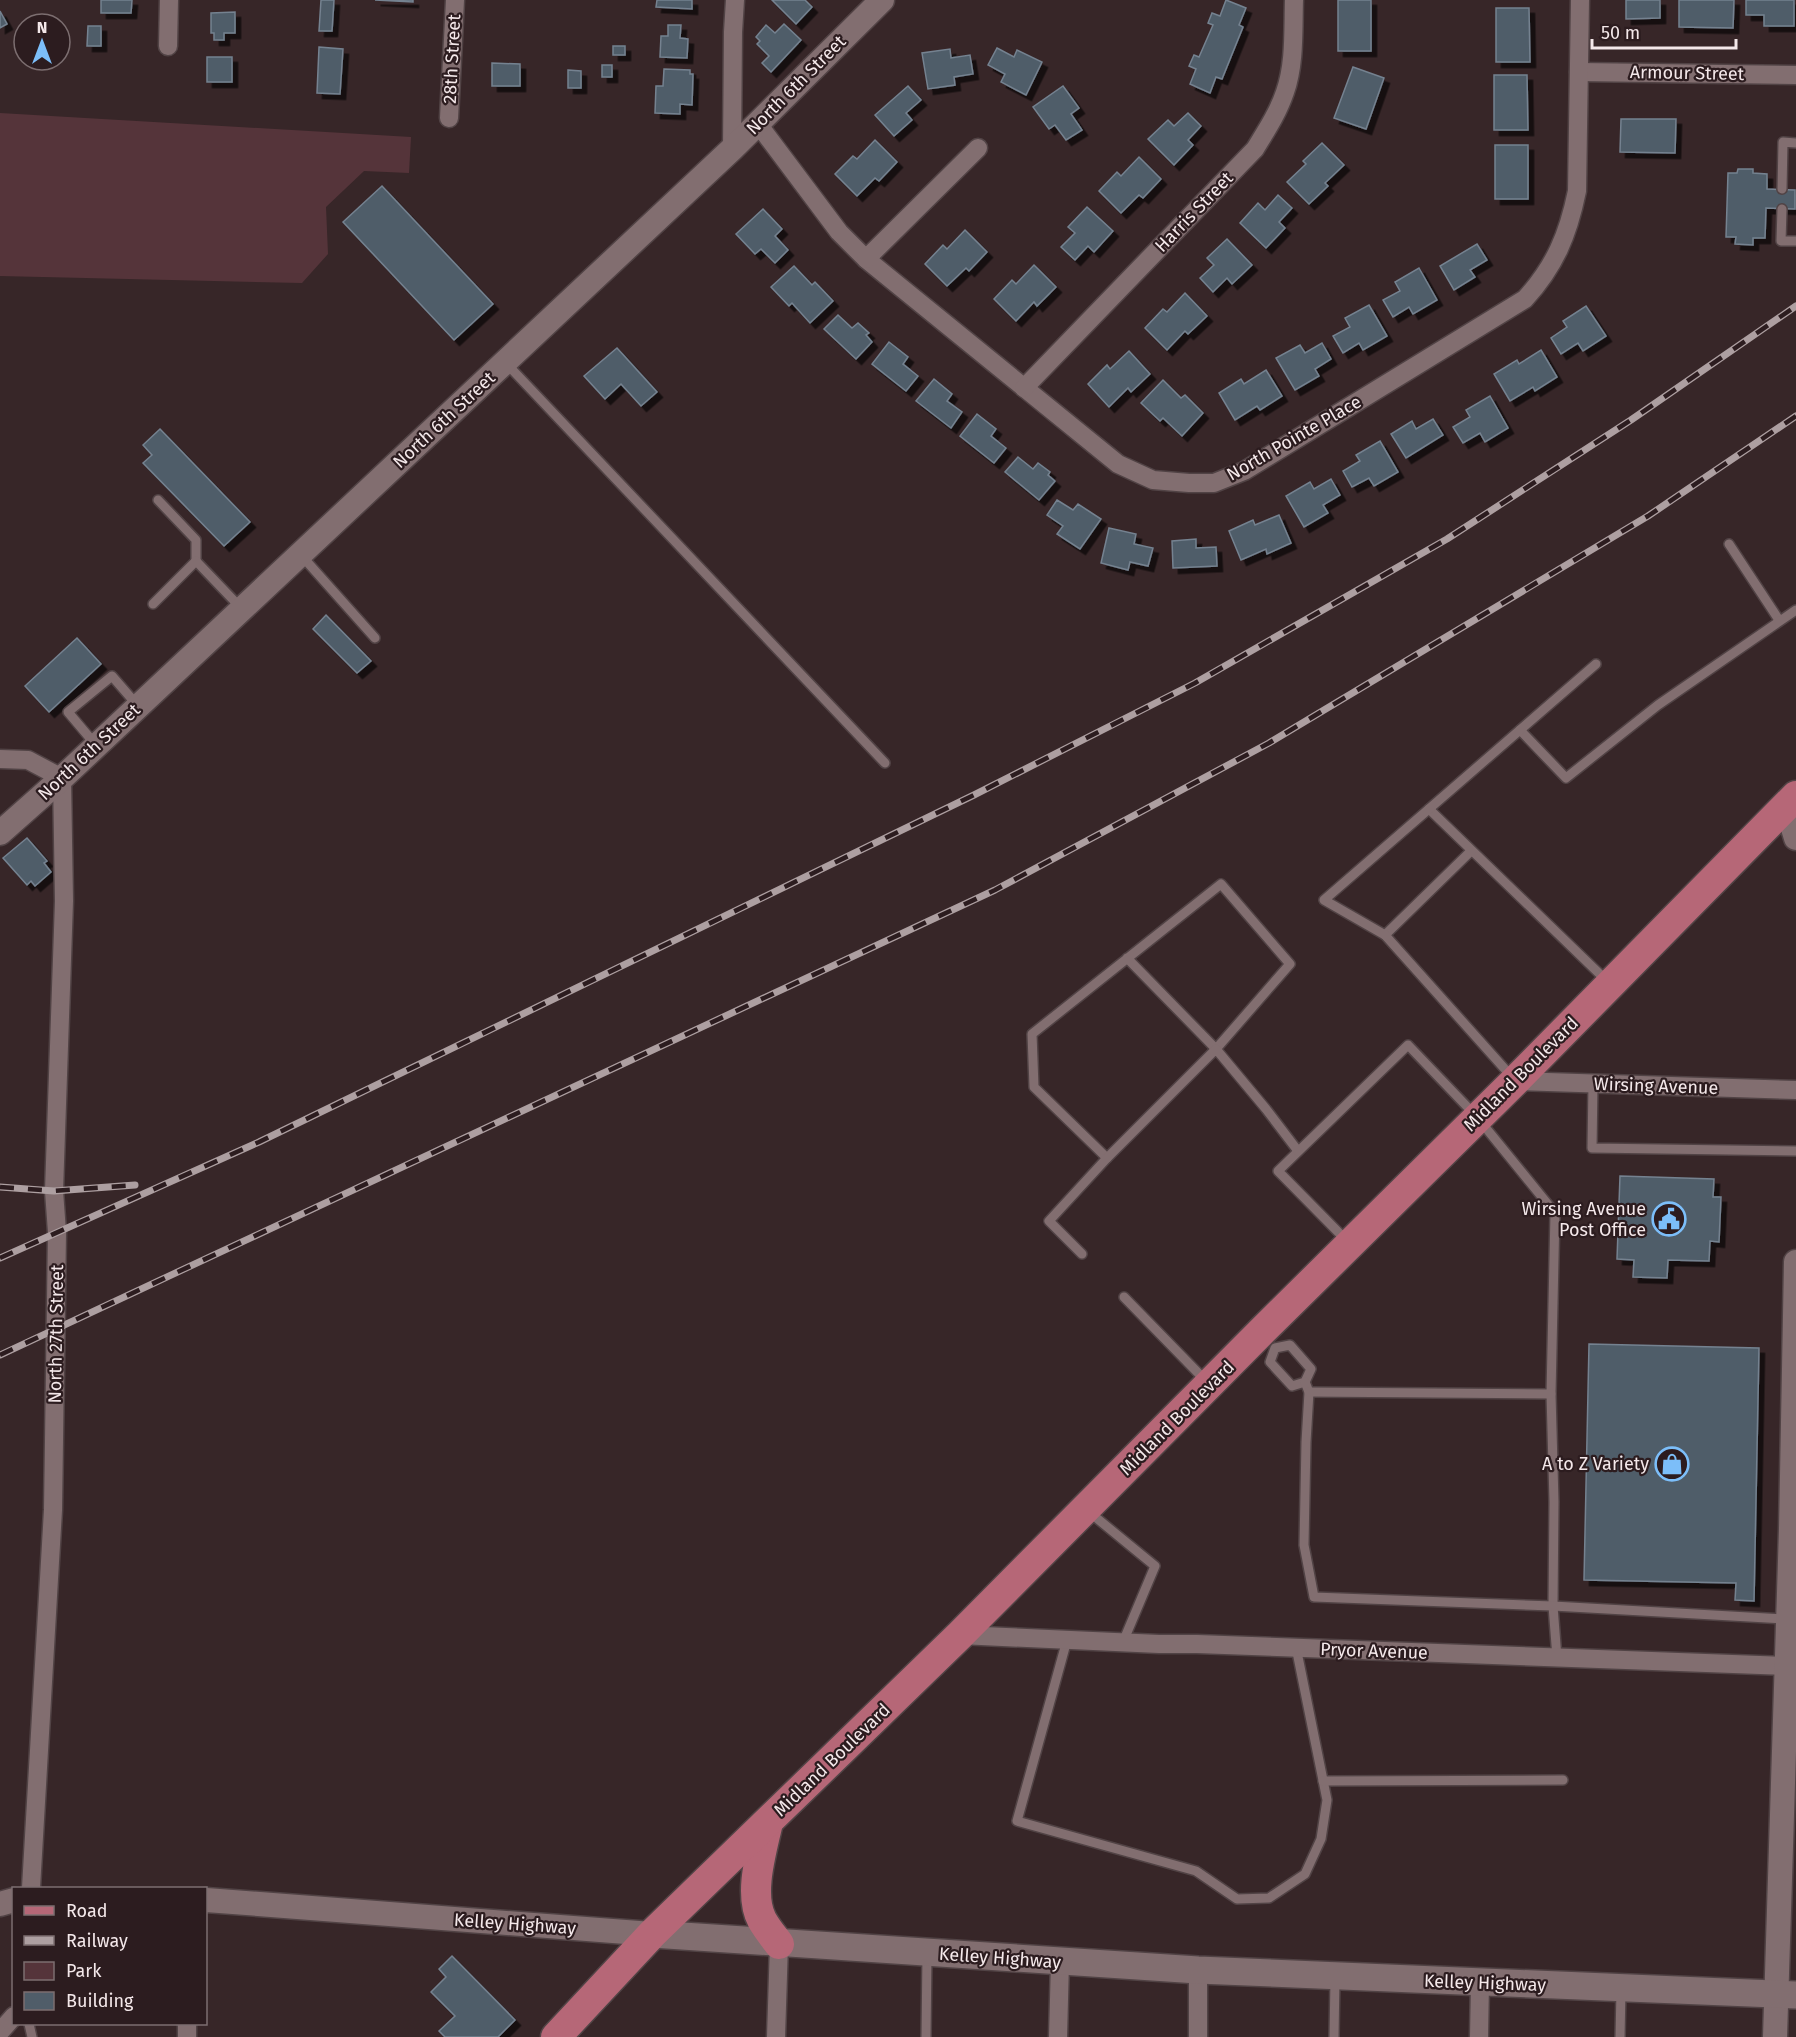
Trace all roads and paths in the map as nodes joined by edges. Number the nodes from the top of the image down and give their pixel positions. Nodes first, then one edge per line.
1 (169, 0) edge
2 (455, 0) edge
3 (735, 0) edge
4 (882, 0) edge
5 (1294, 0) edge
6 (1580, 0) edge
7 (168, 46) dead end
8 (1579, 72) junction
9 (1796, 75) edge
10 (449, 118) dead end
11 (758, 124) junction
12 (1796, 143) edge
13 (978, 148) dead end
14 (732, 149) junction
15 (1782, 189) dead end
16 (1782, 209) dead end
17 (1796, 241) edge
18 (866, 259) junction
19 (506, 362) junction
20 (1024, 388) junction
21 (158, 501) dead end
22 (1729, 544) dead end
23 (301, 555) junction
24 (196, 561) junction
25 (153, 604) dead end
26 (243, 609) junction
27 (1796, 609) edge
28 (1779, 620) junction
29 (375, 638) dead end
30 (1596, 664) dead end
31 (139, 706) junction
32 (1520, 730) junction
33 (97, 746) junction
34 (0, 759) edge
35 (885, 763) dead end
36 (62, 778) junction
37 (1791, 800) edge
38 (1429, 809) junction
39 (0, 833) edge
40 (1796, 838) edge
41 (1471, 851) junction
42 (1384, 935) junction
43 (1127, 958) junction
44 (1610, 984) junction
45 (1216, 1049) junction
46 (1515, 1081) junction
47 (1593, 1084) junction
48 (1796, 1090) edge
49 (1477, 1117) junction
50 (1298, 1151) junction
51 (1796, 1151) edge
52 (1107, 1158) junction
53 (1350, 1244) junction
54 (1082, 1254) dead end
55 (1796, 1262) edge
56 (1124, 1297) dead end
57 (1269, 1339) junction
58 (1305, 1382) junction
59 (1210, 1385) junction
60 (1795, 1387) edge
61 (1309, 1392) junction
62 (1551, 1394) junction
63 (1086, 1510) junction
64 (1553, 1606) junction
65 (1789, 1619) junction
66 (960, 1635) junction
67 (1067, 1640) junction
68 (1123, 1642) junction
69 (1296, 1647) junction
70 (1557, 1658) junction
71 (1787, 1666) junction
72 (1563, 1780) dead end
73 (1323, 1781) junction
74 (768, 1822) junction
75 (31, 1887) edge
76 (207, 1900) edge
77 (652, 1934) junction
78 (779, 1944) junction
79 (927, 1954) junction
80 (1060, 1962) junction
81 (1198, 1970) junction
82 (1335, 1976) junction
83 (1480, 1983) junction
84 (1621, 1988) junction
85 (1786, 1995) edge
86 (12, 2018) edge
87 (0, 2032) edge
88 (556, 2037) edge
89 (776, 2037) edge
90 (926, 2037) edge
91 (1058, 2037) edge
92 (1198, 2037) edge
93 (1334, 2037) edge
94 (1479, 2037) edge
95 (1620, 2037) edge
96 (1775, 2037) edge

1 - 7 street
2 - 10 street, 28th Street
3 - 14 street
4 - 11 street, North 6th Street
5 - 20 street, Harris Street
6 - 8 street, North Pointe Place
8 - 9 street, Armour Street
8 - 20 street, North Pointe Place
11 - 14 street, North 6th Street
11 - 18 street, North Pointe Place
12 - 15 lane
13 - 18 street
14 - 19 street, North 6th Street
16 - 17 lane
18 - 20 street, North Pointe Place
19 - 23 street, North 6th Street
19 - 35 lane
21 - 24 lane
22 - 28 lane
23 - 26 street, North 6th Street
23 - 29 lane
24 - 25 lane
24 - 26 lane
26 - 31 street, North 6th Street
27 - 28 lane
28 - 32 lane
30 - 32 lane
31 - 33 street, North 6th Street
31 - 33 lane
32 - 38 lane
33 - 36 street, North 6th Street
34 - 36 street
36 - 39 street, North 6th Street
36 - 75 street, North 27th Street
37 - 40 street
37 - 44 main road, Midland Boulevard
38 - 41 lane
38 - 42 lane
41 - 42 lane
41 - 44 lane
42 - 46 lane
43 - 45 lane
43 - 45 lane
43 - 52 lane
44 - 46 main road, Midland Boulevard
45 - 50 lane
45 - 52 lane
46 - 47 street, Wirsing Avenue
46 - 49 main road, Midland Boulevard
47 - 48 street, Wirsing Avenue
47 - 51 lane
49 - 50 lane
49 - 53 main road, Midland Boulevard
49 - 62 lane
50 - 53 lane
52 - 54 lane
53 - 57 main road, Midland Boulevard
55 - 60 street
56 - 59 lane
57 - 58 lane
57 - 58 lane
57 - 59 main road, Midland Boulevard
58 - 61 lane
59 - 63 main road, Midland Boulevard
60 - 65 street
61 - 62 lane
61 - 64 lane
62 - 64 lane
63 - 66 main road, Midland Boulevard
63 - 68 lane
64 - 65 lane
64 - 70 lane
65 - 71 street
66 - 67 street, Pryor Avenue
66 - 74 main road, Midland Boulevard
67 - 68 street, Pryor Avenue
67 - 73 lane
68 - 69 street, Pryor Avenue
69 - 70 street, Pryor Avenue
69 - 73 lane
70 - 71 street, Pryor Avenue
71 - 85 street
72 - 73 lane
74 - 77 main road, Midland Boulevard
74 - 78 main road
76 - 77 street, Kelley Highway
77 - 78 main road, Kelley Highway
77 - 88 main road, Midland Boulevard
78 - 79 main road, Kelley Highway
78 - 89 street
79 - 80 main road, Kelley Highway
79 - 90 lane
80 - 81 main road, Kelley Highway
80 - 91 street
81 - 82 main road, Kelley Highway
81 - 92 street
82 - 83 main road, Kelley Highway
82 - 93 lane
83 - 84 main road, Kelley Highway
83 - 94 street
84 - 85 main road, Kelley Highway
84 - 95 lane
85 - 96 street
86 - 87 street

